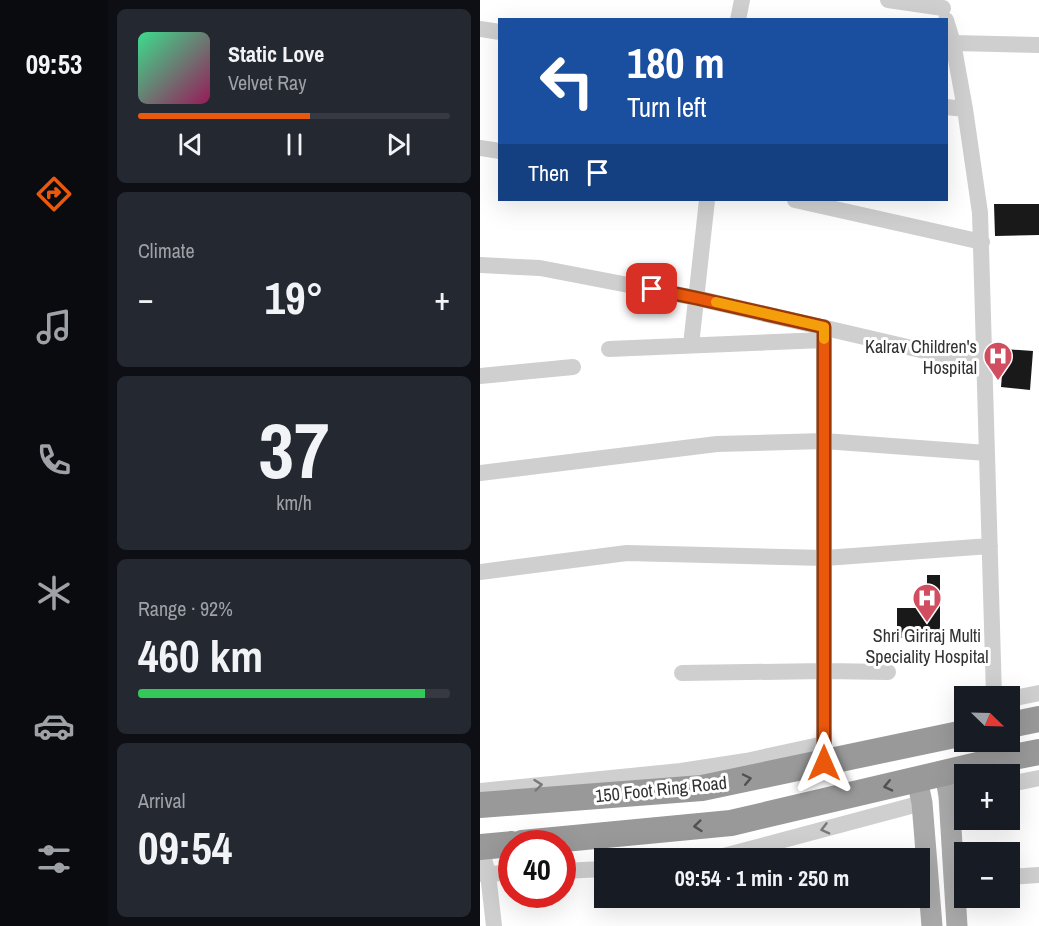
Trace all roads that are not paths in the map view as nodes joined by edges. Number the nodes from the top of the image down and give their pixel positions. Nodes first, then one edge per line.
1 (742, 0) edge
2 (888, 0) edge
3 (944, 12) edge
4 (738, 18) edge
5 (948, 26) edge
6 (480, 29) edge
7 (498, 32) edge
8 (953, 43) junction
9 (1039, 45) edge
10 (948, 107) edge
11 (965, 109) junction
12 (480, 148) edge
13 (498, 151) edge
14 (707, 201) edge
15 (799, 201) edge
16 (981, 242) junction
17 (480, 265) edge
18 (696, 298) junction
19 (824, 334) junction
20 (691, 345) junction
21 (609, 349) dead end
22 (985, 365) junction
23 (573, 367) dead end
24 (480, 376) edge
25 (824, 441) junction
26 (987, 453) junction
27 (480, 473) edge
28 (990, 546) junction
29 (825, 558) junction
30 (480, 573) edge
31 (825, 671) junction
32 (888, 672) dead end
33 (682, 673) dead end
34 (994, 686) edge
35 (1039, 693) edge
36 (1020, 697) edge
37 (1039, 719) edge
38 (1020, 723) edge
39 (954, 732) edge
40 (1039, 752) edge
41 (824, 753) junction
42 (988, 764) edge
43 (954, 776) edge
44 (1039, 778) edge
45 (954, 779) edge
46 (1020, 782) edge
47 (480, 791) edge
48 (920, 791) junction
49 (480, 805) edge
50 (576, 838) edge
51 (955, 842) edge
52 (498, 845) edge
53 (481, 847) edge
54 (746, 848) edge
55 (594, 869) edge
56 (576, 870) edge
57 (484, 874) edge
58 (1039, 875) edge
59 (1020, 876) edge
60 (958, 908) edge
61 (494, 926) edge
62 (932, 926) edge
63 (957, 926) edge

1 - 4 street
2 - 3 street
5 - 8 street
6 - 7 street
8 - 9 street
8 - 11 street
10 - 11 street
11 - 16 street
12 - 13 street
14 - 18 street
15 - 16 street
16 - 22 street
17 - 18 street
18 - 19 street
18 - 20 street
19 - 20 street
19 - 22 street
19 - 25 street
20 - 21 street
22 - 26 street
23 - 24 street
25 - 26 street
25 - 27 street
25 - 29 street
26 - 28 street
28 - 29 street
28 - 34 street
29 - 30 street
29 - 31 street
31 - 32 street
31 - 33 street
31 - 41 street
35 - 36 street
37 - 38 highway
39 - 41 highway, 150 Foot Ring Road
40 - 42 highway
47 -> 41 street
49 -> 41 highway, 150 Foot Ring Road
43 - 48 highway
44 - 46 street
45 - 51 main road
48 -> 50 highway
48 -> 54 street
48 - 62 main road
52 - 53 highway
53 - 57 street
55 - 56 street
57 - 61 street
58 - 59 street
60 - 63 main road

